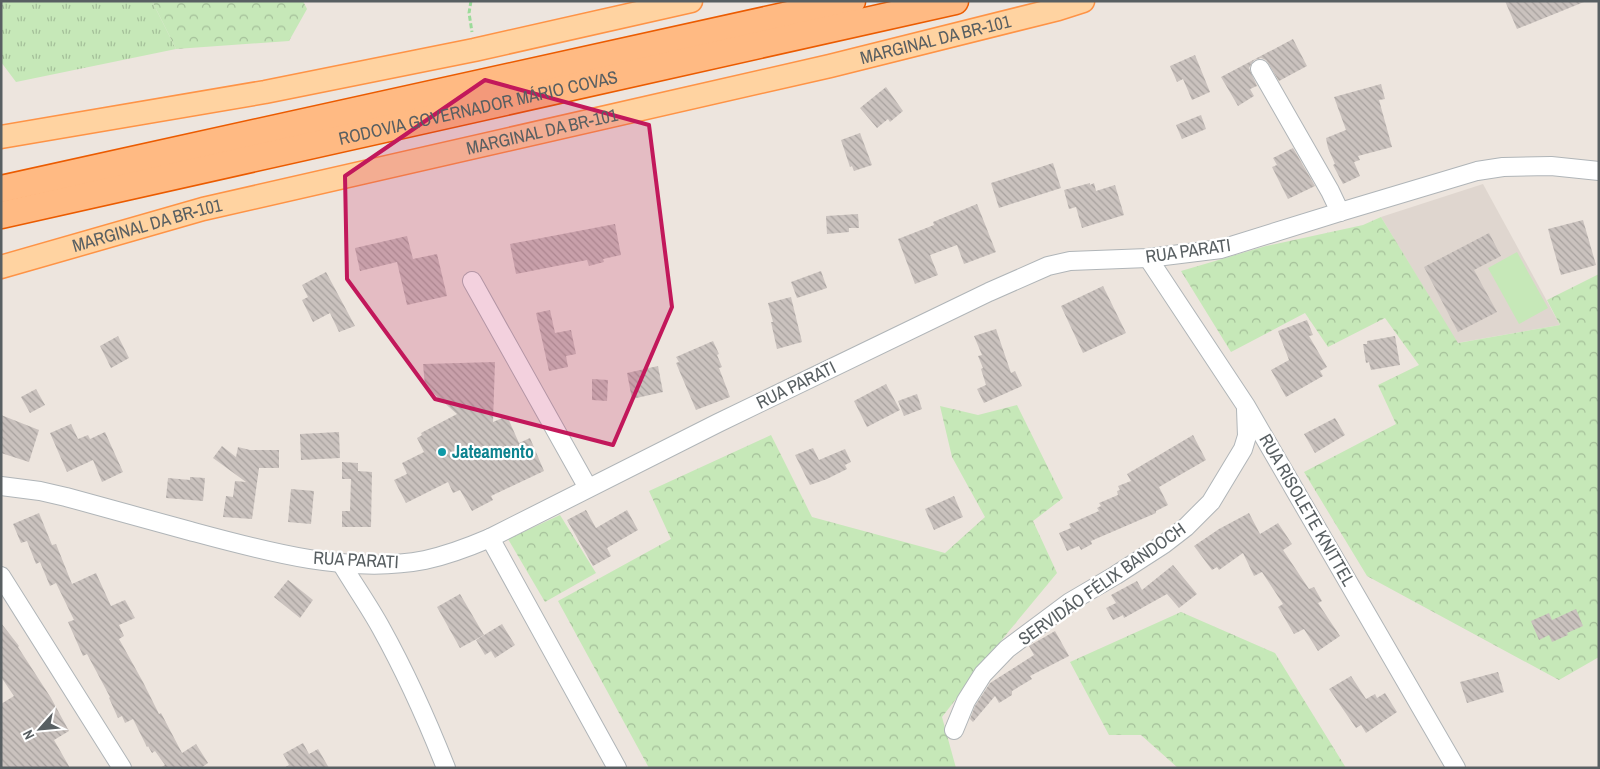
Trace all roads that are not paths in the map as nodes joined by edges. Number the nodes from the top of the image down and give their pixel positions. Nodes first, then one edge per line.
1 (691, 1) edge
2 (852, 1) edge
3 (955, 1) edge
4 (1084, 1) edge
5 (1260, 69) dead end
6 (1, 137) edge
7 (1599, 172) edge
8 (1, 189) edge
9 (1340, 212) junction
10 (1, 215) edge
11 (1148, 258) junction
12 (1, 267) edge
13 (472, 281) dead end
14 (1246, 406) junction
15 (1, 486) edge
16 (588, 488) junction
17 (490, 538) junction
18 (341, 563) junction
19 (1, 576) edge
20 (954, 730) dead end
21 (122, 768) edge
22 (446, 768) edge
23 (618, 768) edge
24 (1456, 768) edge

1 - 6 main road
2 - 8 highway, RODOVIA GOVERNADOR MÁRIO COVAS
3 - 10 highway, RODOVIA GOVERNADOR MÁRIO COVAS
4 - 12 main road, MARGINAL DA BR-101
5 - 9 street
7 - 9 street, RUA PARATI
9 - 11 street, RUA PARATI
11 - 14 street, RUA RISOLETE KNITTEL
11 - 16 street, RUA PARATI
13 - 16 street
14 - 20 street, SERVIDÃO FÉLIX BANDOCH
14 - 24 street, RUA RISOLETE KNITTEL
15 - 18 street, RUA PARATI
16 - 17 street, RUA PARATI
17 - 18 street, RUA PARATI
17 - 23 street
18 - 22 street
19 - 21 street

